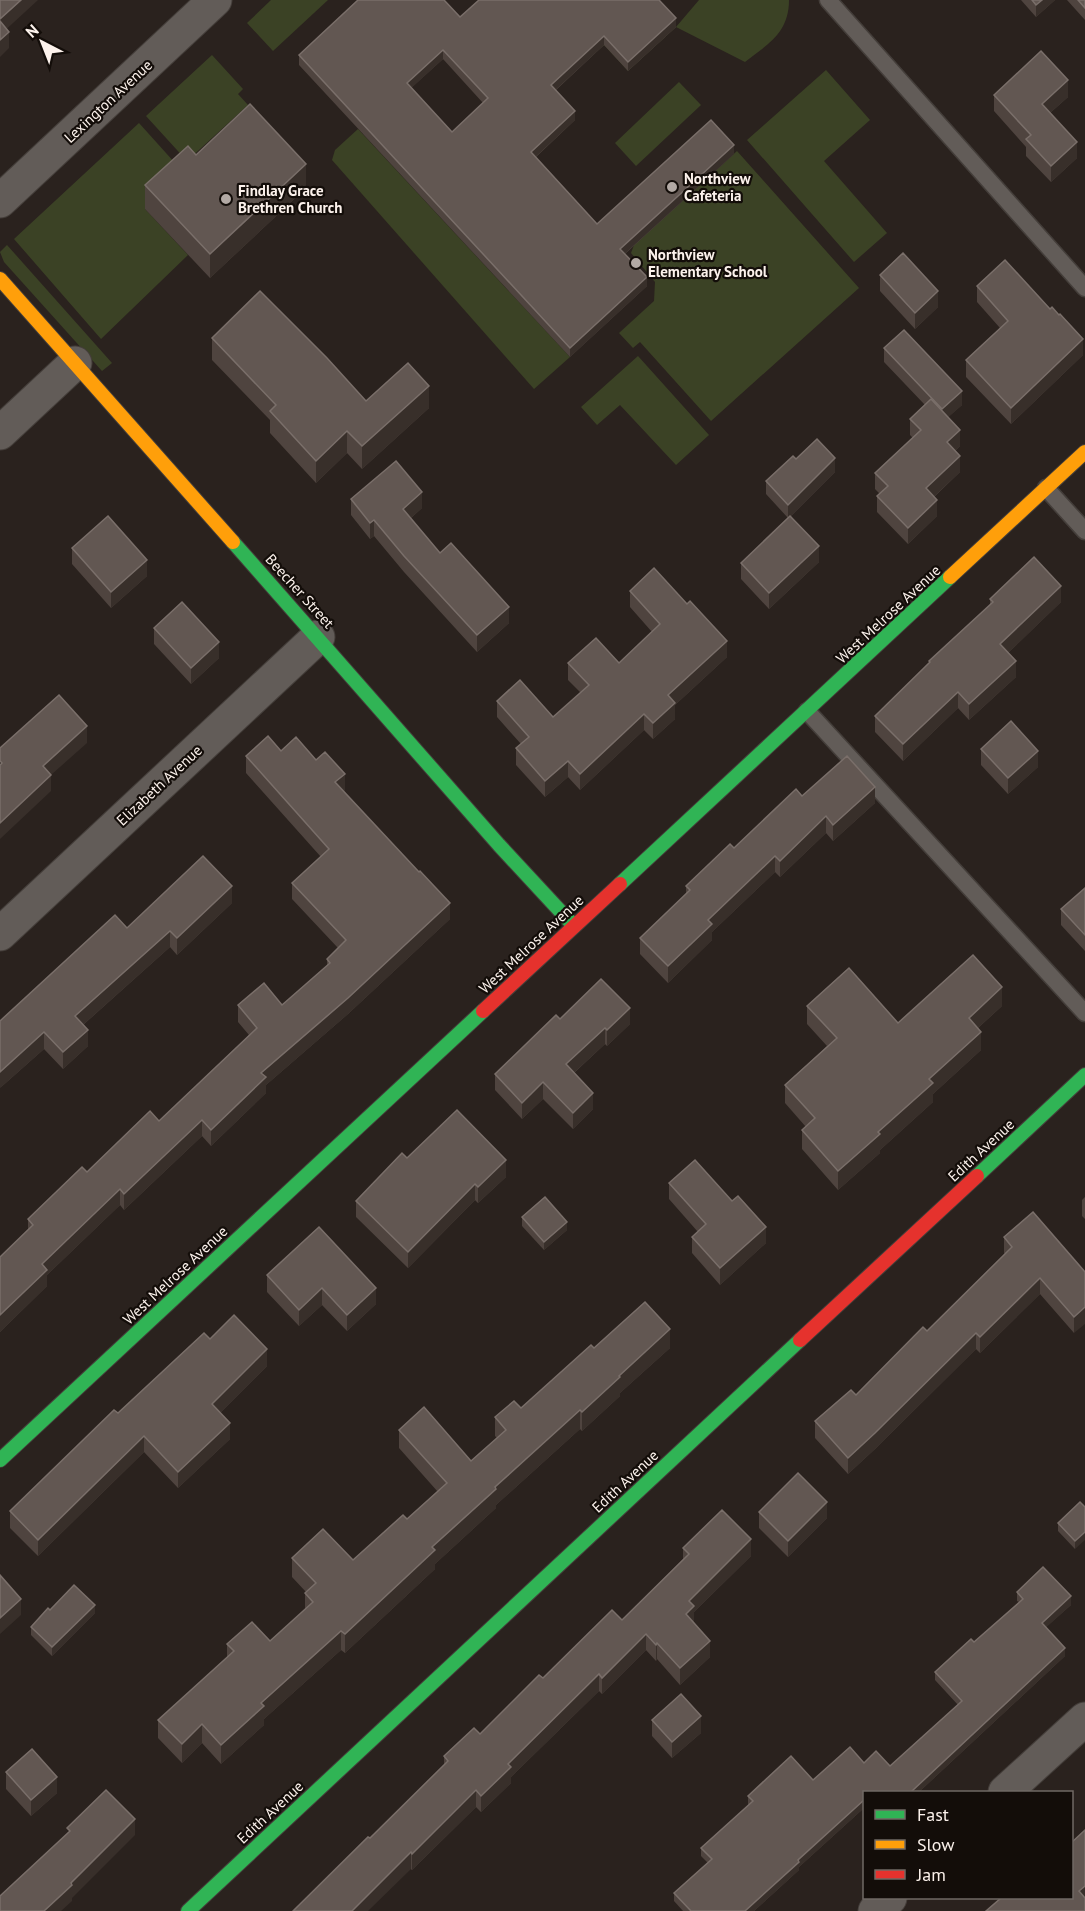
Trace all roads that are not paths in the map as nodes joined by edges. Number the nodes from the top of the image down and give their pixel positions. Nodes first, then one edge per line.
1 (215, 0) edge
2 (828, 0) edge
3 (0, 201) edge
4 (0, 279) edge
5 (1085, 288) edge
6 (75, 363) junction
7 (0, 433) edge
8 (1085, 452) edge
9 (1046, 488) junction
10 (1085, 531) edge
11 (318, 637) junction
12 (807, 711) junction
13 (574, 926) junction
14 (0, 934) edge
15 (1085, 1013) edge
16 (1085, 1075) edge
17 (0, 1460) edge
18 (1085, 1719) edge
19 (1006, 1791) edge
20 (889, 1899) edge
21 (188, 1911) edge
22 (875, 1911) edge

1 - 3 street, Lexington Avenue
2 - 5 lane
4 - 6 street, Beecher Street
6 - 7 street
6 - 11 street, Beecher Street
8 - 9 street, West Melrose Avenue
9 - 10 lane
9 - 12 street, West Melrose Avenue
11 - 13 street, Beecher Street
11 - 14 street, Elizabeth Avenue
12 - 13 street, West Melrose Avenue
12 - 15 lane
13 - 17 street, West Melrose Avenue
16 - 21 street, Edith Avenue
18 - 19 street
20 - 22 street

